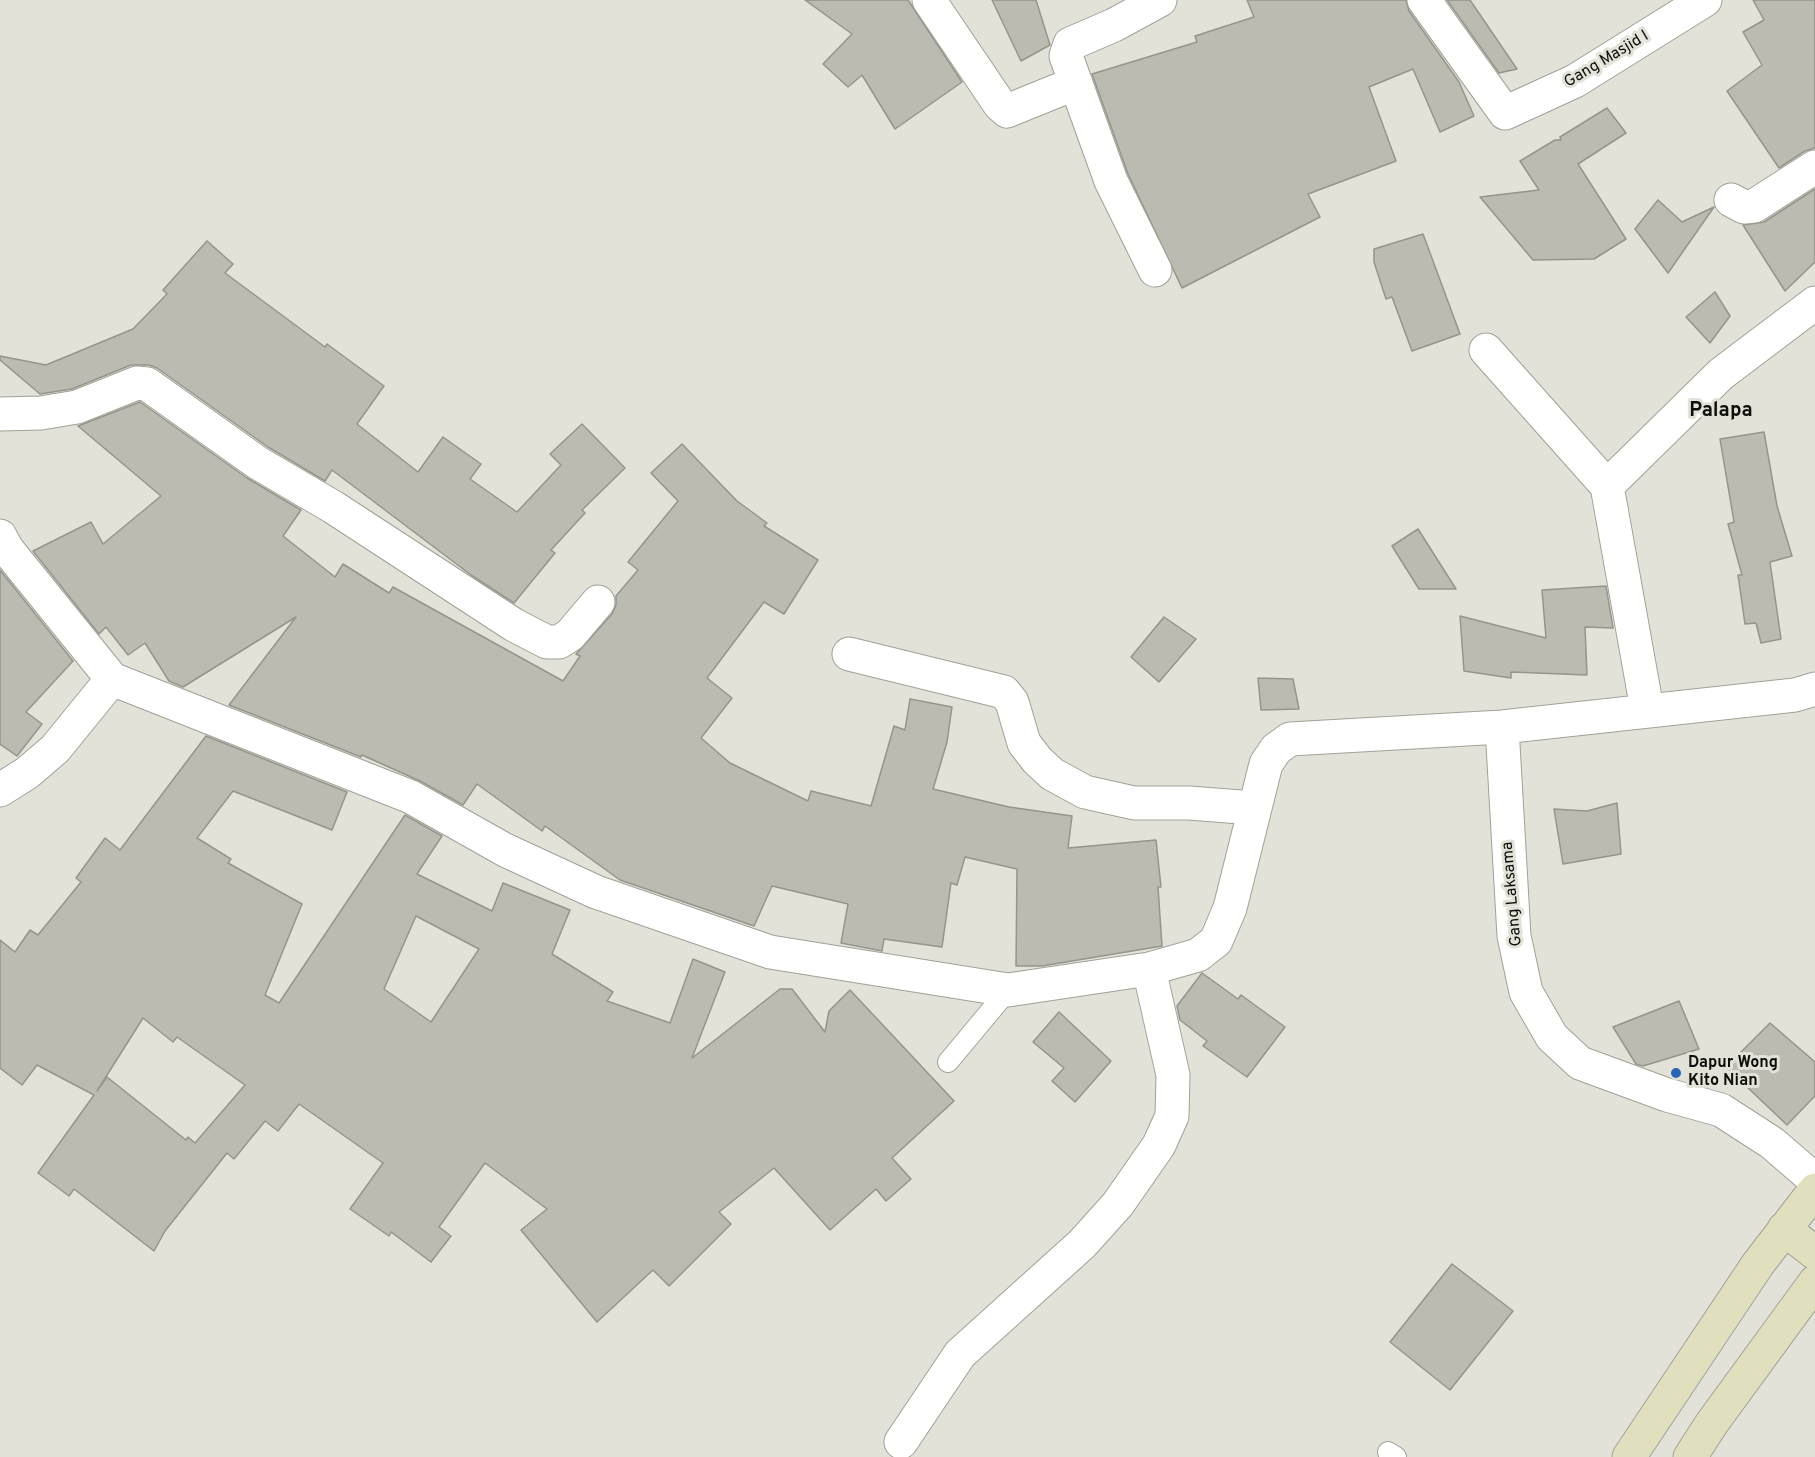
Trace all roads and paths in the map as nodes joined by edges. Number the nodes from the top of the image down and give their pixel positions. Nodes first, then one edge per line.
1 (929, 0) edge
2 (1160, 0) edge
3 (1424, 0) edge
4 (1705, 0) edge
5 (1109, 12) edge
6 (1076, 83) junction
7 (1815, 166) edge
8 (1731, 200) dead end
9 (1155, 270) dead end
10 (1815, 303) edge
11 (1486, 350) dead end
12 (0, 414) edge
13 (1607, 486) junction
14 (0, 536) edge
15 (598, 602) dead end
16 (849, 654) dead end
17 (112, 679) junction
18 (1815, 689) edge
19 (1647, 709) junction
20 (1502, 727) junction
21 (0, 790) edge
22 (1254, 808) junction
23 (1149, 969) junction
24 (1008, 990) junction
25 (948, 1062) dead end
26 (1815, 1180) edge
27 (1815, 1190) edge
28 (1784, 1229) junction
29 (1815, 1253) edge
30 (1815, 1282) edge
31 (901, 1442) dead end
32 (1629, 1457) edge
33 (1690, 1457) edge

1 - 6 street
2 - 5 street
3 - 4 street, Gang Masjid I
5 - 6 street
6 - 9 street
7 - 8 street
10 - 13 street
11 - 13 street
12 - 15 street
13 - 19 street
14 - 17 street
16 - 22 street
17 - 21 street
17 - 24 street
18 - 19 street
19 - 20 street
20 - 22 street
20 - 26 street, Gang Laksama
22 - 23 street
23 - 24 street
23 - 31 street
24 - 25 lane
27 - 28 main road
28 - 29 main road
28 - 32 main road
30 - 33 main road

